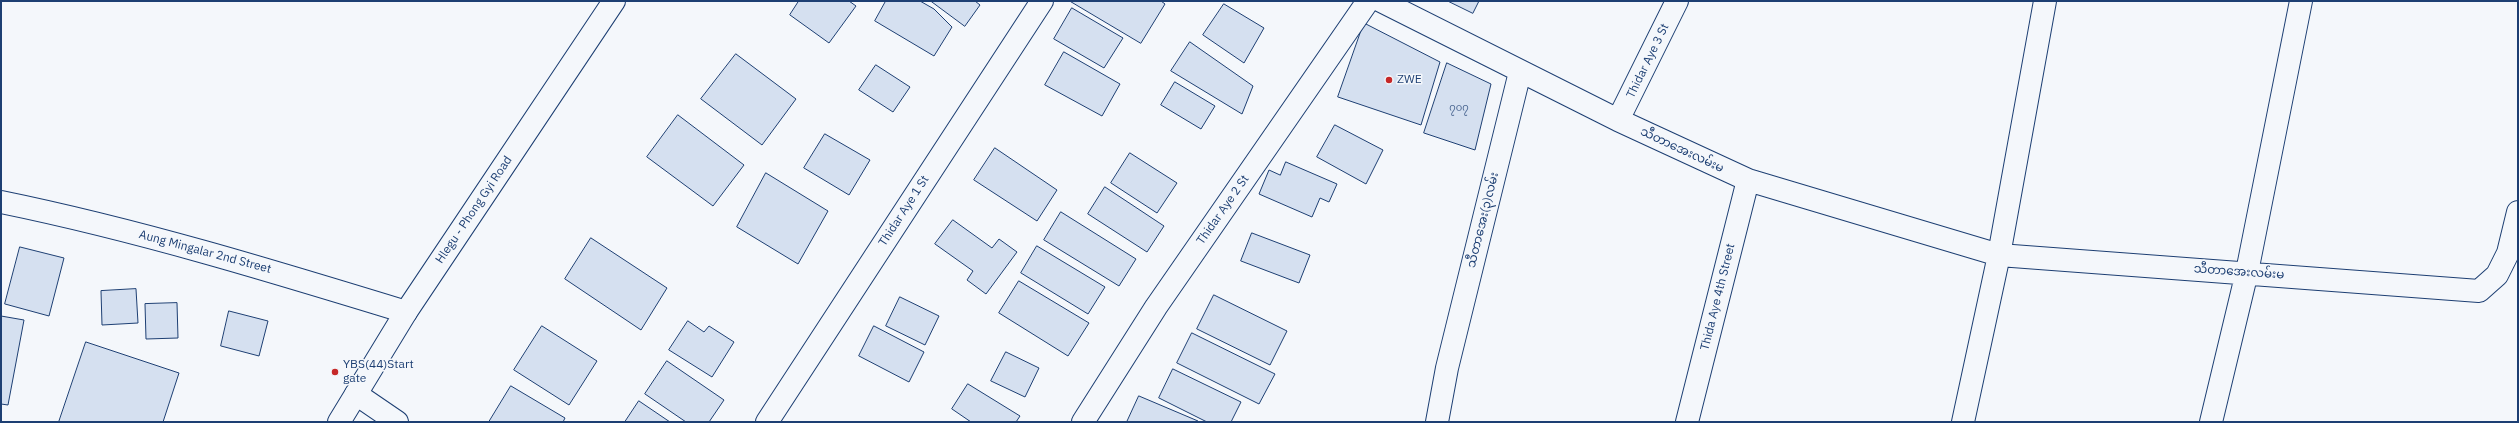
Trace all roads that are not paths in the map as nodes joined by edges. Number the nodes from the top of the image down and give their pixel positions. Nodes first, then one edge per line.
1 (614, 1) edge
2 (1042, 1) edge
3 (1368, 1) edge
4 (1381, 1) edge
5 (1677, 1) edge
6 (2045, 1) edge
7 (2301, 1) edge
8 (1520, 72) junction
9 (1618, 120) junction
10 (1748, 180) junction
11 (1, 202) edge
12 (2518, 212) edge
13 (1999, 255) junction
14 (2247, 272) junction
15 (406, 312) junction
16 (356, 394) junction
17 (1688, 418) edge
18 (339, 422) edge
19 (397, 422) edge
20 (767, 422) edge
21 (1083, 422) edge
22 (1436, 422) edge
23 (1963, 422) edge
24 (2211, 422) edge

1 - 15 street, Hlegu - Phong Gyi Road
2 - 20 street, Thidar Aye 1 St
3 - 21 street, Thidar Aye 2 St
4 - 8 street, သီတာအေးလမ်းမ
5 - 9 street, Thidar Aye 3 St
6 - 13 street
7 - 14 street
8 - 9 street, သီတာအေးလမ်းမ
8 - 22 street, သီတာအေး(၃)လမ်း
9 - 10 street, သီတာအေးလမ်းမ
10 - 13 street, သီတာအေးလမ်းမ
10 - 17 street, Thida Aye 4th Street
11 - 15 street, Aung Mingalar 2nd Street
12 - 14 street, သီတာအေးလမ်းမ
13 - 14 street, သီတာအေးလမ်းမ
13 - 23 street
14 - 24 street
15 - 16 street, Hlegu - Phong Gyi Road
16 - 18 street, Hlegu - Phong Gyi Road
16 - 19 street

